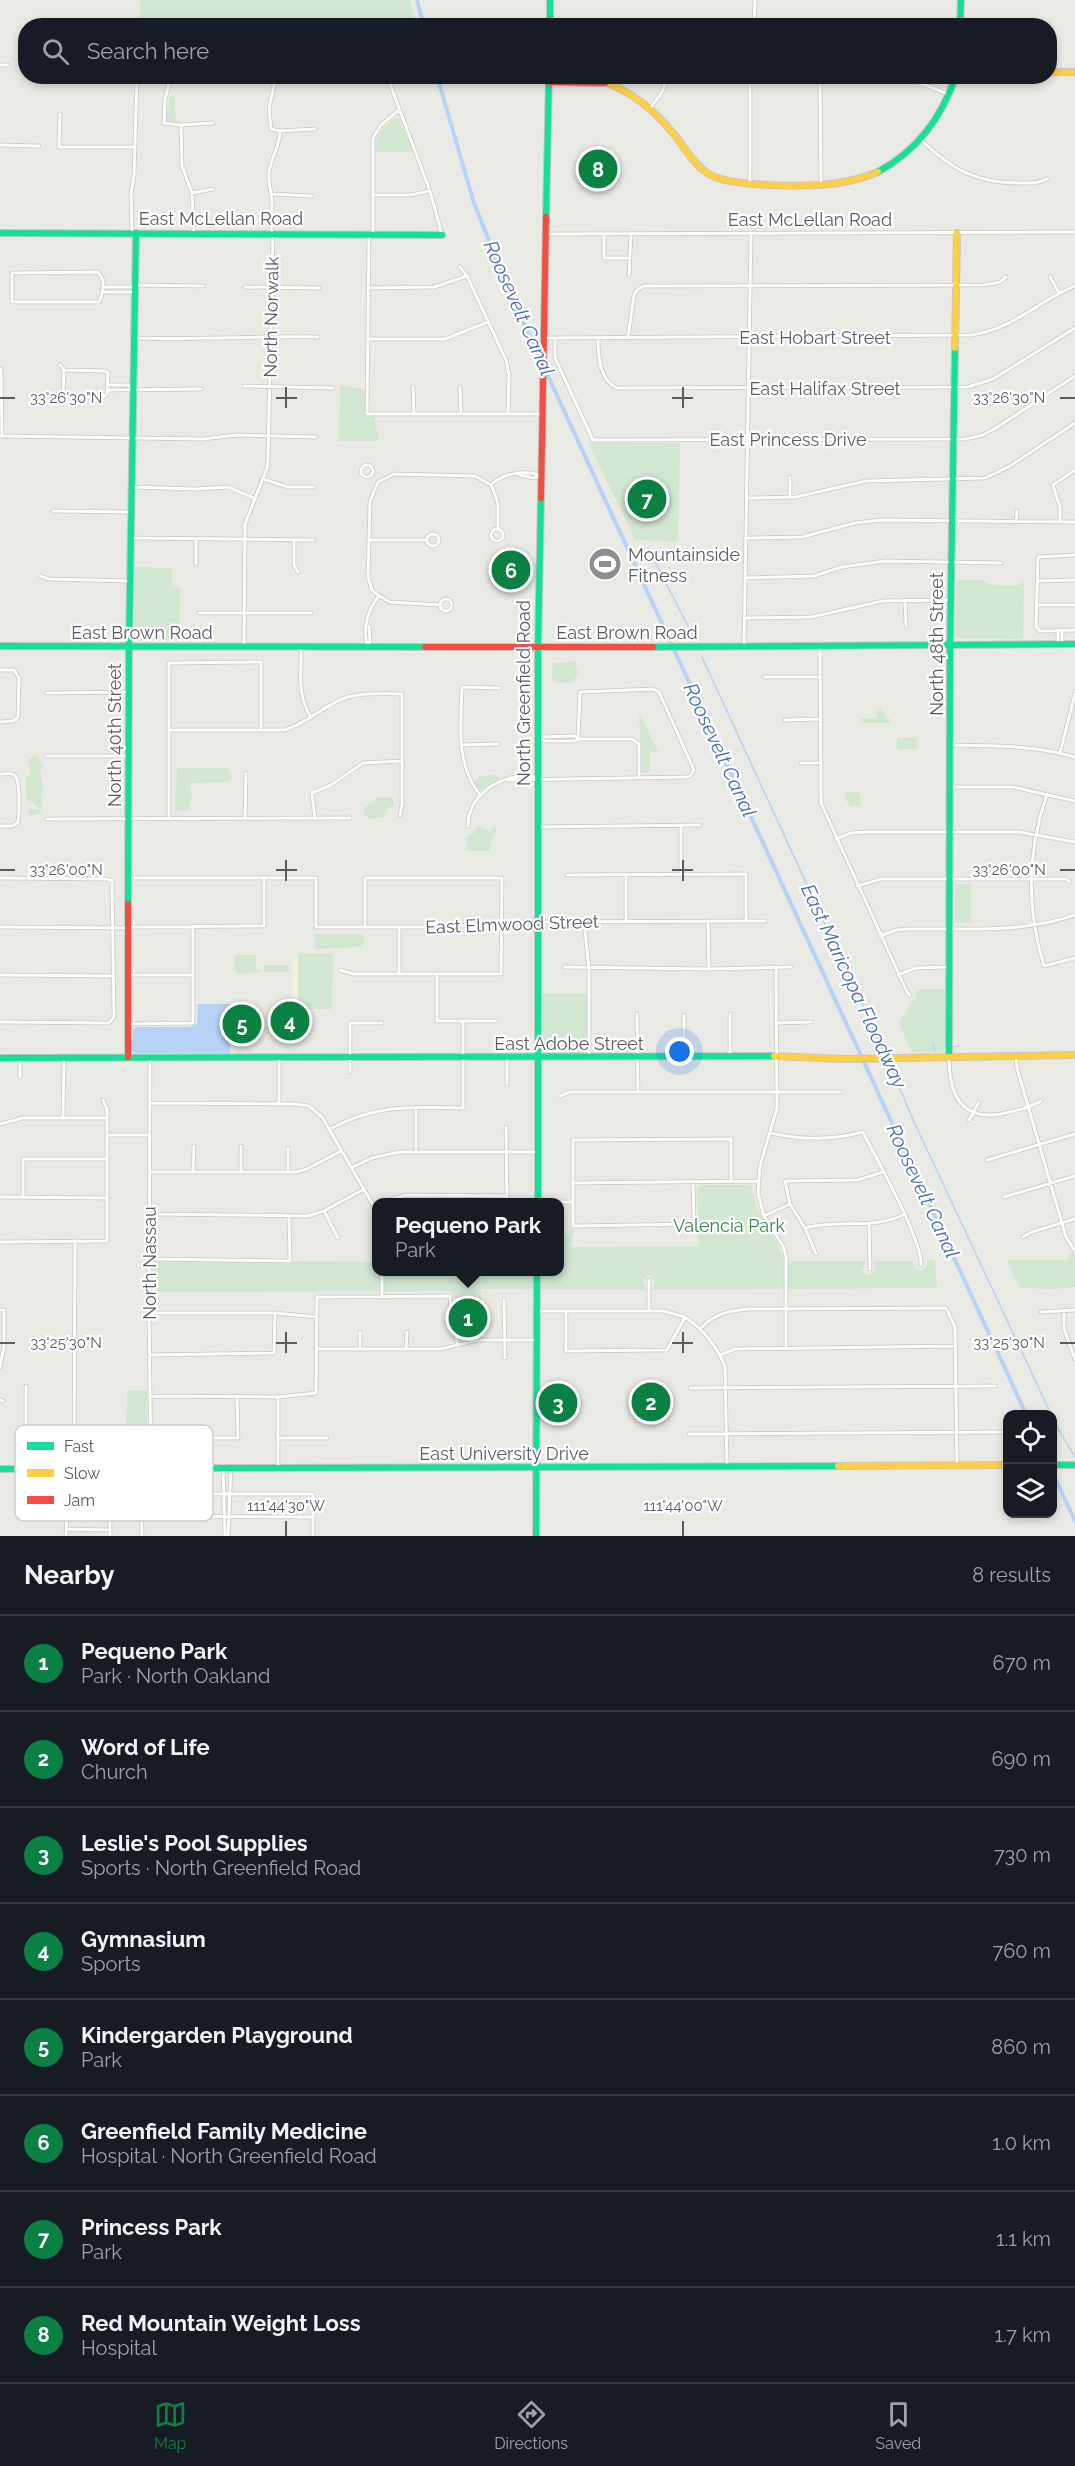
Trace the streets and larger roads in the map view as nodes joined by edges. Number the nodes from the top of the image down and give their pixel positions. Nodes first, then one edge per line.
1 (550, 0) edge
2 (755, 0) edge
3 (961, 0) edge
4 (550, 18) edge
5 (754, 18) edge
6 (960, 18) edge
7 (0, 65) edge
8 (8, 65) dead end
9 (1057, 72) edge
10 (1075, 72) edge
11 (137, 84) edge
12 (169, 84) edge
13 (274, 84) edge
14 (390, 84) edge
15 (549, 84) edge
16 (609, 84) edge
17 (665, 84) edge
18 (750, 84) edge
19 (820, 84) edge
20 (923, 84) edge
21 (953, 84) edge
22 (950, 95) junction
23 (651, 107) junction
24 (399, 110) junction
25 (60, 114) dead end
26 (213, 123) dead end
27 (181, 125) junction
28 (315, 129) dead end
29 (280, 131) junction
30 (921, 140) junction
31 (0, 145) edge
32 (39, 146) dead end
33 (134, 147) junction
34 (1047, 179) dead end
35 (750, 184) junction
36 (820, 184) junction
37 (213, 189) dead end
38 (430, 191) junction
39 (192, 193) junction
40 (271, 194) junction
41 (372, 195) junction
42 (312, 196) dead end
43 (1075, 232) edge
44 (0, 233) edge
45 (134, 233) junction
46 (194, 233) junction
47 (957, 233) junction
48 (272, 234) junction
49 (371, 234) junction
50 (546, 234) junction
51 (604, 234) junction
52 (631, 234) junction
53 (751, 234) junction
54 (442, 235) joint
55 (630, 258) junction
56 (460, 267) dead end
57 (630, 275) dead end
58 (467, 276) junction
59 (1006, 277) dead end
60 (1050, 277) dead end
61 (751, 285) junction
62 (956, 285) junction
63 (104, 286) junction
64 (203, 286) dead end
65 (1075, 286) edge
66 (245, 287) dead end
67 (272, 287) junction
68 (135, 288) junction
69 (319, 288) dead end
70 (369, 288) junction
71 (103, 292) junction
72 (1059, 293) junction
73 (488, 322) junction
74 (1075, 328) edge
75 (270, 336) junction
76 (956, 336) junction
77 (318, 337) dead end
78 (628, 337) junction
79 (750, 337) junction
80 (134, 338) junction
81 (543, 338) junction
82 (555, 338) junction
83 (598, 338) junction
84 (368, 339) junction
85 (60, 365) dead end
86 (1, 369) edge
87 (64, 370) junction
88 (1075, 376) edge
89 (108, 385) junction
90 (117, 385) junction
91 (244, 386) dead end
92 (270, 387) junction
93 (413, 387) dead end
94 (460, 387) dead end
95 (955, 387) junction
96 (333, 388) dead end
97 (749, 388) junction
98 (134, 389) junction
99 (201, 389) dead end
100 (108, 390) junction
101 (116, 390) junction
102 (414, 414) junction
103 (461, 414) junction
104 (508, 414) junction
105 (542, 414) junction
106 (1075, 423) edge
107 (1, 436) edge
108 (269, 436) junction
109 (316, 436) dead end
110 (132, 439) junction
111 (954, 439) junction
112 (748, 440) junction
113 (1075, 470) edge
114 (371, 475) junction
115 (541, 475) junction
116 (790, 477) dead end
117 (263, 479) junction
118 (953, 480) junction
119 (378, 482) junction
120 (491, 485) junction
121 (131, 487) junction
122 (314, 487) dead end
123 (790, 497) junction
124 (254, 498) junction
125 (748, 498) junction
126 (53, 511) dead end
127 (1017, 511) dead end
128 (131, 512) junction
129 (952, 520) junction
130 (1016, 521) junction
131 (1060, 522) junction
132 (1075, 522) edge
133 (498, 529) dead end
134 (131, 538) junction
135 (747, 538) junction
136 (196, 539) junction
137 (244, 539) junction
138 (294, 540) junction
139 (314, 540) dead end
140 (369, 540) junction
141 (427, 540) junction
142 (1075, 555) edge
143 (952, 561) junction
144 (1001, 563) dead end
145 (196, 564) dead end
146 (298, 572) dead end
147 (40, 576) dead end
148 (746, 578) junction
149 (130, 580) junction
150 (1075, 580) edge
151 (1037, 581) junction
152 (378, 597) junction
153 (905, 600) junction
154 (950, 600) junction
155 (440, 605) junction
156 (1036, 605) junction
157 (1075, 605) edge
158 (199, 613) dead end
159 (244, 613) junction
160 (311, 613) dead end
161 (745, 618) junction
162 (906, 626) dead end
163 (1060, 630) junction
164 (1075, 630) edge
165 (1060, 644) junction
166 (1075, 644) edge
167 (950, 645) junction
168 (0, 646) edge
169 (744, 646) junction
170 (820, 646) junction
171 (129, 647) junction
172 (244, 647) junction
173 (368, 647) junction
174 (538, 647) junction
175 (300, 648) junction
176 (0, 670) edge
177 (764, 677) dead end
178 (820, 677) junction
179 (500, 688) dead end
180 (129, 692) junction
181 (46, 693) dead end
182 (1075, 694) edge
183 (1073, 713) edge
184 (311, 717) junction
185 (785, 720) dead end
186 (820, 720) junction
187 (0, 722) edge
188 (170, 730) junction
189 (261, 730) junction
190 (567, 735) junction
191 (538, 737) junction
192 (578, 739) junction
193 (567, 741) junction
194 (498, 744) dead end
195 (461, 745) junction
196 (950, 745) junction
197 (1060, 753) junction
198 (46, 756) dead end
199 (129, 756) junction
200 (1075, 757) edge
201 (402, 761) junction
202 (801, 764) dead end
203 (820, 764) junction
204 (246, 773) dead end
205 (0, 774) edge
206 (639, 777) junction
207 (537, 778) junction
208 (950, 787) junction
209 (1047, 794) junction
210 (480, 795) junction
211 (1075, 801) edge
212 (399, 815) dead end
213 (350, 818) dead end
214 (46, 819) dead end
215 (131, 819) junction
216 (169, 819) junction
217 (245, 819) junction
218 (315, 819) junction
219 (681, 825) junction
220 (700, 825) dead end
221 (0, 826) edge
222 (468, 826) dead end
223 (538, 827) junction
224 (950, 831) junction
225 (1035, 834) junction
226 (836, 839) junction
227 (1075, 842) edge
228 (567, 875) dead end
229 (626, 875) junction
230 (681, 875) junction
231 (264, 877) junction
232 (0, 878) edge
233 (129, 878) junction
234 (949, 879) junction
235 (1030, 879) junction
236 (1070, 882) dead end
237 (857, 886) junction
238 (1075, 915) edge
239 (584, 921) junction
240 (626, 921) junction
241 (708, 921) junction
242 (746, 921) junction
243 (765, 921) dead end
244 (502, 922) junction
245 (537, 922) junction
246 (193, 926) junction
247 (1034, 926) junction
248 (0, 927) edge
249 (128, 927) junction
250 (366, 927) junction
251 (399, 927) junction
252 (113, 928) junction
253 (950, 928) junction
254 (880, 936) junction
255 (1075, 958) edge
256 (564, 967) dead end
257 (791, 967) dead end
258 (949, 967) junction
259 (589, 968) junction
260 (776, 968) junction
261 (709, 969) junction
262 (340, 970) dead end
263 (399, 974) junction
264 (437, 974) junction
265 (0, 975) edge
266 (128, 975) junction
267 (193, 975) junction
268 (898, 975) junction
269 (114, 976) junction
270 (910, 994) dead end
271 (637, 1014) dead end
272 (730, 1014) dead end
273 (684, 1015) dead end
274 (463, 1021) junction
275 (496, 1021) dead end
276 (0, 1022) edge
277 (811, 1022) dead end
278 (382, 1023) dead end
279 (777, 1023) junction
280 (128, 1024) junction
281 (1075, 1054) edge
282 (949, 1055) junction
283 (1016, 1055) junction
284 (777, 1056) junction
285 (279, 1057) junction
286 (350, 1057) junction
287 (638, 1057) junction
288 (684, 1057) junction
289 (730, 1057) junction
290 (0, 1058) edge
291 (20, 1058) junction
292 (63, 1058) junction
293 (128, 1058) junction
294 (150, 1058) junction
295 (463, 1058) junction
296 (507, 1058) junction
297 (537, 1058) junction
298 (589, 1058) junction
299 (350, 1072) dead end
300 (20, 1077) dead end
301 (507, 1084) dead end
302 (777, 1091) junction
303 (638, 1092) junction
304 (840, 1092) dead end
305 (560, 1096) dead end
306 (103, 1100) dead end
307 (1041, 1101) dead end
308 (979, 1102) dead end
309 (150, 1103) junction
310 (279, 1104) junction
311 (416, 1107) junction
312 (1028, 1107) junction
313 (973, 1113) junction
314 (63, 1118) junction
315 (107, 1118) junction
316 (969, 1120) dead end
317 (0, 1124) edge
318 (506, 1127) dead end
319 (330, 1130) junction
320 (771, 1133) junction
321 (1075, 1134) edge
322 (107, 1135) junction
323 (150, 1135) junction
324 (1039, 1145) junction
325 (194, 1146) dead end
326 (241, 1146) dead end
327 (288, 1148) dead end
328 (341, 1150) junction
329 (416, 1152) junction
330 (507, 1152) junction
331 (537, 1152) junction
332 (107, 1159) junction
333 (987, 1160) dead end
334 (352, 1167) junction
335 (149, 1172) junction
336 (193, 1172) junction
337 (241, 1172) junction
338 (288, 1172) junction
339 (883, 1172) junction
340 (1075, 1176) edge
341 (731, 1181) junction
342 (758, 1181) junction
343 (693, 1182) junction
344 (572, 1183) junction
345 (1050, 1184) junction
346 (364, 1189) junction
347 (0, 1197) edge
348 (23, 1197) junction
349 (507, 1197) joint
350 (1004, 1197) dead end
351 (108, 1198) junction
352 (397, 1198) edge
353 (538, 1198) edge
354 (372, 1201) edge
355 (564, 1202) edge
356 (572, 1202) junction
357 (789, 1204) junction
358 (324, 1211) junction
359 (150, 1214) junction
360 (904, 1215) junction
361 (290, 1216) junction
362 (764, 1216) junction
363 (1075, 1219) edge
364 (869, 1224) junction
365 (1062, 1224) junction
366 (806, 1228) junction
367 (1023, 1237) dead end
368 (338, 1238) dead end
369 (75, 1241) junction
370 (0, 1242) edge
371 (1074, 1250) edge
372 (816, 1254) dead end
373 (149, 1259) junction
374 (921, 1265) dead end
375 (870, 1269) dead end
376 (382, 1276) edge
377 (537, 1276) edge
378 (649, 1280) dead end
379 (382, 1296) junction
380 (504, 1299) dead end
381 (786, 1309) junction
382 (2, 1310) edge
383 (649, 1310) junction
384 (1064, 1310) junction
385 (1075, 1310) edge
386 (537, 1311) junction
387 (566, 1311) junction
388 (1041, 1312) dead end
389 (149, 1313) junction
390 (275, 1314) junction
391 (317, 1317) junction
392 (685, 1317) junction
393 (701, 1328) junction
394 (360, 1332) dead end
395 (406, 1332) dead end
396 (505, 1340) junction
397 (537, 1340) junction
398 (458, 1345) junction
399 (2, 1347) edge
400 (957, 1347) junction
401 (786, 1348) junction
402 (316, 1349) junction
403 (360, 1349) junction
404 (406, 1349) junction
405 (151, 1355) junction
406 (720, 1355) junction
407 (505, 1358) dead end
408 (1075, 1358) edge
409 (0, 1367) edge
410 (26, 1386) dead end
411 (957, 1386) junction
412 (995, 1386) dead end
413 (690, 1388) dead end
414 (726, 1388) junction
415 (151, 1396) junction
416 (237, 1396) junction
417 (278, 1397) junction
418 (26, 1425) edge
419 (74, 1425) edge
420 (151, 1425) edge
421 (957, 1432) junction
422 (1003, 1432) edge
423 (689, 1434) dead end
424 (727, 1434) junction
425 (327, 1437) dead end
426 (213, 1438) edge
427 (278, 1438) junction
428 (957, 1465) junction
429 (1003, 1465) edge
430 (1057, 1465) edge
431 (1075, 1465) edge
432 (727, 1467) junction
433 (536, 1468) junction
434 (213, 1469) edge
435 (227, 1469) junction
436 (278, 1469) junction
437 (213, 1495) edge
438 (227, 1495) junction
439 (213, 1516) edge
440 (227, 1516) junction
441 (313, 1516) junction
442 (66, 1521) edge
443 (110, 1521) edge
444 (66, 1529) junction
445 (110, 1530) junction
446 (66, 1536) edge
447 (110, 1536) edge
448 (227, 1536) edge
449 (313, 1536) edge
450 (536, 1536) edge

1 - 4 street
2 - 5 street
3 - 6 street
7 - 8 street
9 - 10 street
11 - 33 street
12 - 27 street
13 - 29 street
14 - 24 street
15 - 50 street, North Greenfield Road
16 - 23 street
17 - 23 street
18 - 35 street
19 - 36 street
20 - 22 street
21 - 22 street
22 - 30 street
23 - 35 street
24 - 38 street
24 - 41 street
25 - 33 street
26 - 27 street
27 - 39 street
28 - 29 street
29 - 40 street, North Norwalk
30 - 34 street
30 - 36 street
31 - 32 street
33 - 45 street
35 - 36 street
37 - 39 street
38 - 41 street
38 - 54 street
39 - 46 street
40 - 42 street
40 - 48 street, North Norwalk
41 - 49 street
43 - 47 street, East McLellan Road
44 - 45 street, East McLellan Road
45 - 46 street, East McLellan Road
45 - 68 street, North 40th Street
46 - 48 street, East McLellan Road
47 - 53 street, East McLellan Road
47 - 62 street, North 48th Street
48 - 49 street, East McLellan Road
48 - 67 street, North Norwalk
49 - 54 street, East McLellan Road
49 - 70 street
50 - 51 street, East McLellan Road
50 - 81 street, North Greenfield Road
51 - 52 street, East McLellan Road
51 - 55 street
52 - 53 street, East McLellan Road
52 - 55 street
53 - 61 street
55 - 57 street
56 - 58 street
58 - 70 street
58 - 73 street
59 - 62 street
60 - 72 street
61 - 62 street
61 - 78 street
61 - 79 street
62 - 76 street, North 48th Street
63 - 68 street
63 - 71 street
63 - 71 street
64 - 68 street
65 - 72 street, East Hobart Street
66 - 67 street
67 - 69 street
67 - 75 street, North Norwalk
68 - 71 street
68 - 80 street, North 40th Street
70 - 84 street
72 - 76 street, East Hobart Street
73 - 84 street
73 - 104 street
74 - 95 street, East Halifax Street
75 - 77 street
75 - 80 street
75 - 92 street, North Norwalk
76 - 79 street, East Hobart Street
76 - 95 street, North 48th Street
78 - 79 street, East Hobart Street
78 - 83 street, East Hobart Street
79 - 97 street
80 - 98 street, North 40th Street
81 - 82 street, East Hobart Street
81 - 105 street, North Greenfield Road
82 - 83 street, East Hobart Street
82 - 112 street, East Princess Drive
83 - 97 street, East Halifax Street
84 - 102 street
85 - 87 street
86 - 107 street
87 - 89 street
87 - 100 street
88 - 111 street, East Princess Drive
89 - 90 street
89 - 100 street
90 - 98 street
90 - 101 street
91 - 92 street
92 - 96 street
92 - 108 street, North Norwalk
93 - 102 street
94 - 103 street
95 - 97 street, East Halifax Street
95 - 111 street, North 48th Street
97 - 112 street
98 - 99 street
98 - 101 street
98 - 110 street, North 40th Street
100 - 101 street
102 - 103 street
103 - 104 street
104 - 105 street
105 - 115 street, North Greenfield Road
106 - 118 street
107 - 110 street
108 - 109 street
108 - 110 street
108 - 117 street, North Norwalk
110 - 121 street, North 40th Street
111 - 112 street, East Princess Drive
111 - 118 street, North 48th Street
112 - 125 street
113 - 131 street
114 - 114 street
114 - 119 street
115 - 120 street
115 - 174 street, North Greenfield Road
116 - 123 street
117 - 122 street
117 - 124 street, North Norwalk
118 - 123 street
118 - 129 street, North 48th Street
119 - 120 street
119 - 140 street
120 - 133 street
121 - 124 street
121 - 128 street, North 40th Street
123 - 125 street
124 - 137 street, North Norwalk
125 - 135 street
126 - 128 street
127 - 130 street
128 - 134 street, North 40th Street
129 - 130 street
129 - 135 street
129 - 143 street, North 48th Street
130 - 131 street
131 - 132 street
134 - 136 street
134 - 149 street, North 40th Street
135 - 148 street
136 - 137 street
136 - 145 street
137 - 138 street
137 - 159 street, North Norwalk
138 - 139 street
138 - 146 street
140 - 141 street
140 - 152 street
141 - 141 street
142 - 151 street
143 - 144 street
143 - 148 street
143 - 154 street, North 48th Street
147 - 149 street
148 - 161 street
149 - 171 street, North 40th Street
150 - 151 street
151 - 156 street
152 - 155 street
152 - 173 street
153 - 154 street
153 - 161 street
153 - 162 street
154 - 167 street, North 48th Street
155 - 155 street
156 - 157 street
156 - 163 street
158 - 159 street
159 - 160 street
159 - 172 street, North Norwalk
161 - 169 street
163 - 164 street
163 - 165 street
165 - 166 street, East Brown Road
165 - 167 street, East Brown Road
167 - 170 street, East Brown Road
167 - 196 street, North 48th Street
168 - 171 street, East Brown Road
169 - 170 street, East Brown Road
169 - 174 street, East Brown Road
170 - 178 street
171 - 172 street, East Brown Road
171 - 180 street, North 40th Street
172 - 175 street, East Brown Road
173 - 174 street, East Brown Road
173 - 175 street, East Brown Road
174 - 191 street, North Greenfield Road
175 - 184 street
176 - 187 street
177 - 178 street
178 - 186 street
179 - 195 street
180 - 181 street
180 - 199 street, North 40th Street
182 - 183 street
183 - 197 street
184 - 189 street
184 - 201 street
185 - 186 street
186 - 203 street
188 - 189 street
188 - 189 street
188 - 216 street
190 - 191 street
190 - 192 street
190 - 193 street
191 - 193 street
191 - 207 street, North Greenfield Road
192 - 193 street
192 - 206 street
192 - 206 street
194 - 195 street
195 - 210 street
196 - 197 street
196 - 208 street, North 48th Street
197 - 200 street
198 - 199 street
199 - 215 street, North 40th Street
201 - 212 street
201 - 218 street
202 - 203 street
203 - 226 street
204 - 217 street
205 - 221 street
206 - 207 street
207 - 210 street
207 - 223 street, North Greenfield Road
208 - 209 street
208 - 224 street, North 48th Street
209 - 211 street
209 - 225 street
210 - 222 street
213 - 218 street
214 - 215 street
215 - 216 street
215 - 233 street, North 40th Street
216 - 217 street
217 - 218 street
219 - 220 street
219 - 223 street
219 - 230 street
223 - 245 street, North Greenfield Road
224 - 225 street
224 - 226 street
224 - 234 street, North 48th Street
225 - 227 street
225 - 235 street
226 - 237 street
228 - 229 street
229 - 230 street
229 - 240 street
230 - 242 street
231 - 233 street
231 - 246 street
231 - 250 street, East Elmwood Street
232 - 252 street
233 - 249 street, North 40th Street
234 - 235 street
234 - 237 street
234 - 253 street, North 48th Street
235 - 236 street
235 - 247 street
237 - 254 street
238 - 247 street
239 - 240 street, East Elmwood Street
239 - 245 street, East Elmwood Street
239 - 259 street
240 - 241 street, East Elmwood Street
241 - 242 street, East Elmwood Street
241 - 261 street
242 - 243 street, East Elmwood Street
244 - 245 street, East Elmwood Street
244 - 250 street
244 - 251 street, East Elmwood Street
244 - 264 street
245 - 297 street, North Greenfield Road
246 - 249 street
246 - 267 street
247 - 253 street
247 - 255 street
248 - 252 street
249 - 252 street
249 - 266 street, North 40th Street
250 - 251 street, East Elmwood Street
251 - 263 street
252 - 269 street
253 - 254 street
253 - 258 street, North 48th Street
254 - 268 street
256 - 259 street
257 - 260 street
258 - 268 street
258 - 282 street, North 48th Street
259 - 261 street
259 - 298 street
260 - 261 street
260 - 279 street
262 - 263 street
263 - 264 street
264 - 274 street
265 - 269 street
266 - 267 street
266 - 280 street, North 40th Street
267 - 280 street
268 - 270 street
269 - 276 street
271 - 287 street
272 - 289 street
273 - 288 street
274 - 275 street
274 - 295 street
277 - 279 street
278 - 286 street
279 - 284 street
280 - 293 street, North 40th Street
281 - 283 street, East Adobe Street
282 - 283 street, East Adobe Street
282 - 284 street, East Adobe Street
282 - 313 street
283 - 312 street
284 - 289 street, East Adobe Street
284 - 302 street
285 - 286 street, East Adobe Street
285 - 294 street, East Adobe Street
285 - 310 street
286 - 295 street, East Adobe Street
286 - 299 street
287 - 288 street, East Adobe Street
287 - 298 street, East Adobe Street
287 - 303 street
288 - 289 street, East Adobe Street
290 - 291 street, East Adobe Street
291 - 292 street, East Adobe Street
291 - 300 street
292 - 293 street, East Adobe Street
292 - 314 street
293 - 294 street, East Adobe Street
294 - 309 street, North Nassau
295 - 296 street, East Adobe Street
295 - 311 street
296 - 297 street, East Adobe Street
296 - 301 street
297 - 298 street, East Adobe Street
297 - 331 street, North Greenfield Road
302 - 303 street
302 - 304 street
302 - 320 street
303 - 305 street
306 - 315 street
307 - 312 street
308 - 313 street
309 - 310 street
309 - 323 street, North Nassau
310 - 319 street
311 - 319 street
311 - 329 street
312 - 313 street
312 - 324 street
313 - 316 street
314 - 315 street
314 - 317 street
315 - 322 street
318 - 330 street
319 - 328 street
320 - 339 street
320 - 342 street
321 - 324 street
322 - 323 street
322 - 332 street
323 - 335 street, North Nassau
324 - 333 street
324 - 345 street
325 - 336 street
326 - 337 street
327 - 338 street
328 - 334 street
328 - 338 street
329 - 330 street
329 - 334 street
330 - 331 street
330 - 349 street
331 - 353 street, North Greenfield Road
332 - 348 street
332 - 351 street
334 - 346 street
335 - 336 street
335 - 359 street, North Nassau
336 - 337 street
337 - 338 street
339 - 357 street
339 - 360 street
340 - 345 street
341 - 342 street
341 - 343 street
341 - 344 street
342 - 362 street
343 - 344 street
343 - 356 street
344 - 356 street
345 - 350 street
345 - 365 street
346 - 354 street
346 - 358 street
347 - 348 street
348 - 351 street
349 - 352 street
351 - 369 street
355 - 356 street
357 - 362 street
357 - 366 street
358 - 361 street
358 - 368 street
359 - 361 street
359 - 373 street, North Nassau
360 - 364 street
360 - 374 street
361 - 373 street
362 - 381 street
363 - 365 street
364 - 366 street
364 - 375 street
365 - 367 street
365 - 371 street
366 - 372 street
369 - 370 street
369 - 419 street
373 - 389 street, North Nassau
376 - 379 street
377 - 386 street
378 - 383 street
379 - 391 street
379 - 398 street
380 - 396 street
381 - 393 street
381 - 400 street
381 - 401 street
382 - 399 street
383 - 387 street
383 - 392 street
384 - 385 street
384 - 388 street
384 - 408 street
386 - 387 street
386 - 397 street
387 - 392 street
389 - 390 street
389 - 405 street, North Nassau
390 - 391 street
390 - 405 street
391 - 402 street
392 - 393 street
393 - 406 street
394 - 403 street
395 - 404 street
396 - 397 street
396 - 398 street
396 - 407 street
397 - 433 street
398 - 404 street
399 - 409 street
400 - 401 street
400 - 411 street
401 - 406 street
402 - 403 street
402 - 417 street
403 - 404 street
405 - 415 street, North Nassau
406 - 414 street
410 - 418 street
411 - 412 street
411 - 414 street
411 - 421 street
413 - 414 street
414 - 424 street
415 - 416 street
415 - 420 street, North Nassau
416 - 417 street
416 - 426 street
417 - 427 street
421 - 422 street
421 - 424 street
421 - 428 street
423 - 424 street
424 - 432 street
425 - 427 street
427 - 436 street
428 - 429 street, East University Drive
428 - 432 street, East University Drive
430 - 431 street
432 - 433 street, East University Drive
433 - 436 street, East University Drive
433 - 450 street
434 - 435 street, East University Drive
435 - 436 street, East University Drive
435 - 438 street
435 - 438 street
437 - 438 street
438 - 440 street
438 - 441 street
439 - 440 street
440 - 441 street
440 - 448 street
441 - 449 street
442 - 444 street
443 - 445 street
444 - 445 street
444 - 446 street
445 - 447 street

